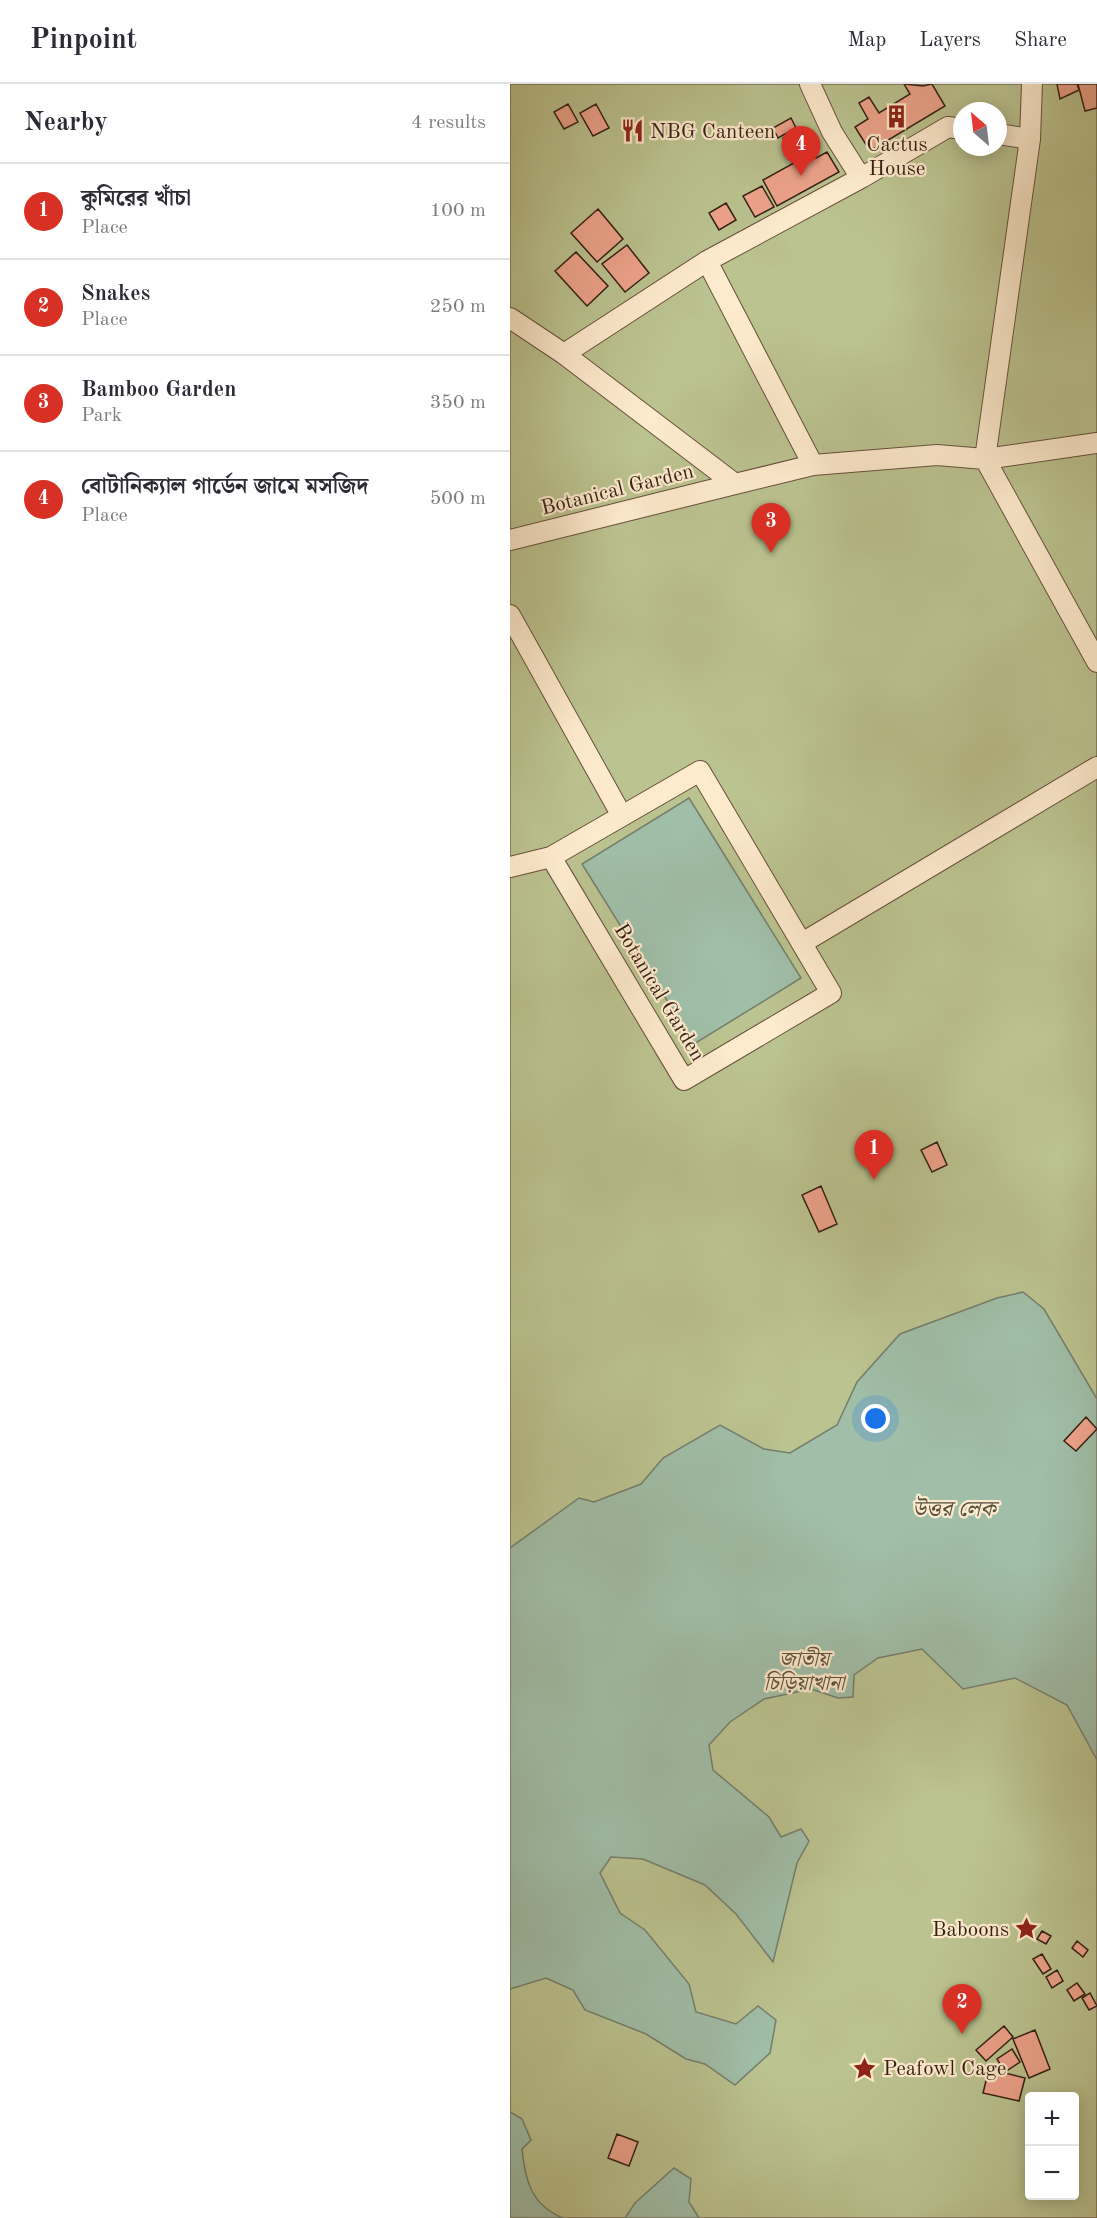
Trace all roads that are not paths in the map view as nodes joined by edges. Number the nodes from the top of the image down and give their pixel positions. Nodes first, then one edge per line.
1 (810, 84) edge
2 (1032, 84) edge
3 (953, 128) edge
4 (1007, 135) edge
5 (1030, 139) junction
6 (861, 178) junction
7 (707, 261) junction
8 (510, 318) edge
9 (564, 354) junction
10 (1097, 444) edge
11 (985, 459) junction
12 (813, 465) junction
13 (735, 484) junction
14 (510, 540) edge
15 (510, 615) edge
16 (1097, 662) edge
17 (1097, 767) edge
18 (622, 816) junction
19 (551, 857) junction
20 (510, 867) edge
21 (802, 943) junction

1 - 6 street
2 - 5 street
3 - 6 street
4 - 5 street
5 - 11 street
6 - 7 street
7 - 9 street
7 - 12 street
8 - 9 street
9 - 13 street
10 - 11 street, Botanical Garden
11 - 12 street, Botanical Garden
11 - 16 street
12 - 13 street, Botanical Garden
13 - 14 street, Botanical Garden
15 - 18 street
17 - 21 street
18 - 19 street
18 - 21 street, Botanical Garden
19 - 20 street
19 - 21 street, Botanical Garden

